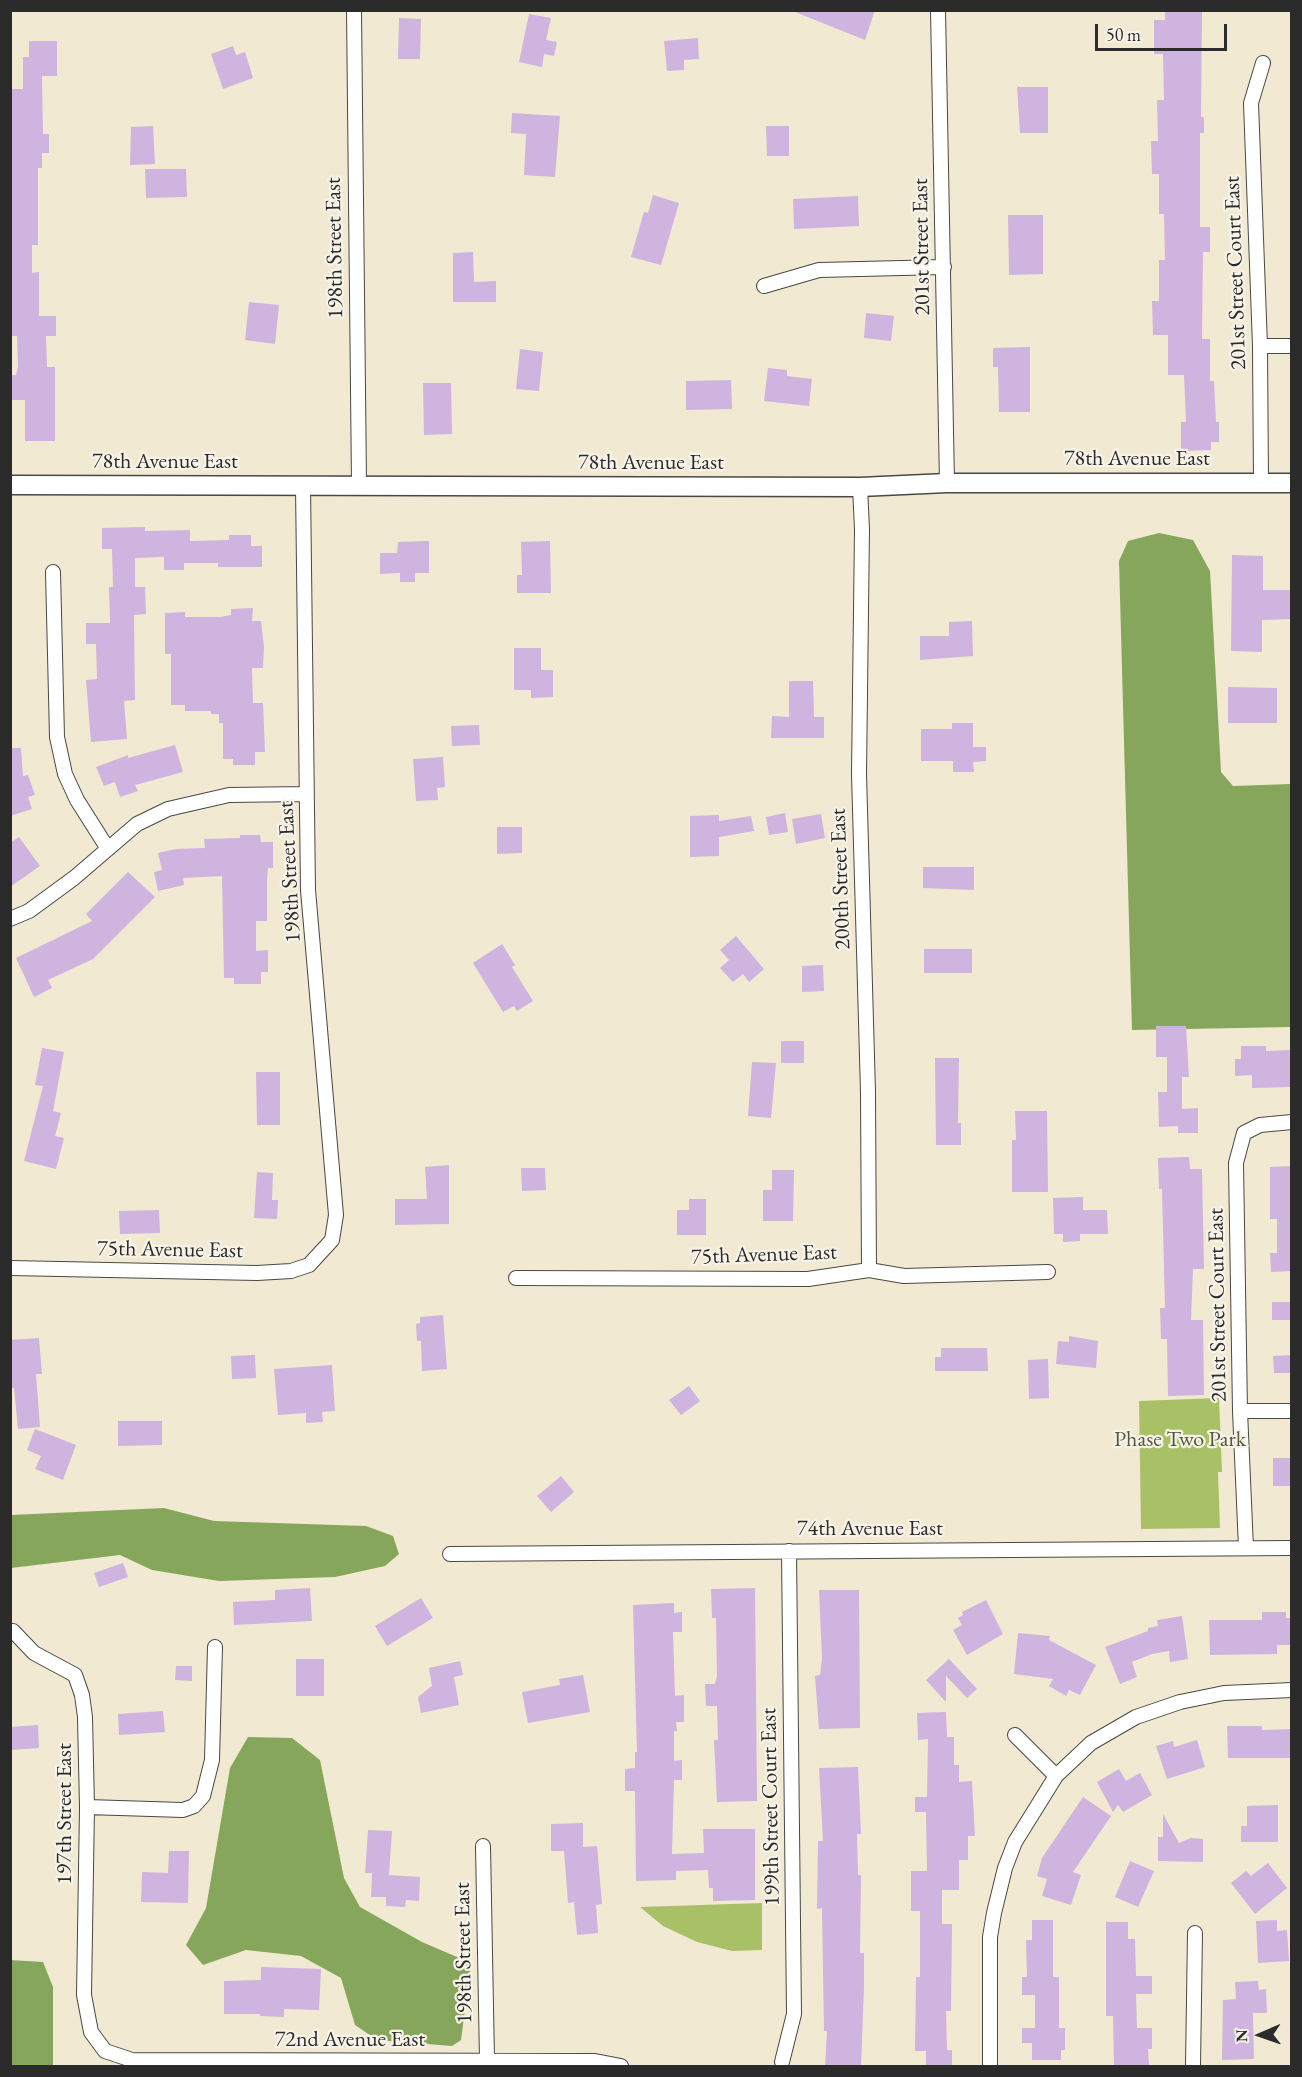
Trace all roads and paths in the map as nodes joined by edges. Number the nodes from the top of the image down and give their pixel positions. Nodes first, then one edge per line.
1 (354, 10) edge
2 (938, 10) edge
3 (1263, 63) dead end
4 (944, 267) junction
5 (764, 286) dead end
6 (1260, 346) junction
7 (1292, 346) edge
8 (947, 483) junction
9 (1261, 483) junction
10 (1292, 483) edge
11 (359, 484) junction
12 (10, 485) edge
13 (303, 486) junction
14 (860, 486) junction
15 (52, 572) dead end
16 (306, 794) junction
17 (108, 849) junction
18 (10, 919) edge
19 (1292, 1122) edge
20 (323, 1252) joint
21 (10, 1268) edge
22 (869, 1270) junction
23 (1048, 1272) dead end
24 (516, 1278) dead end
25 (1240, 1411) junction
26 (1292, 1411) edge
27 (1246, 1548) junction
28 (1292, 1548) edge
29 (789, 1551) junction
30 (450, 1554) dead end
31 (13, 1630) dead end
32 (215, 1647) dead end
33 (1292, 1690) edge
34 (1015, 1735) dead end
35 (1056, 1776) junction
36 (87, 1807) junction
37 (483, 1846) dead end
38 (1195, 1933) dead end
39 (91, 2032) joint
40 (487, 2060) junction
41 (782, 2062) dead end
42 (621, 2067) edge
43 (990, 2067) edge
44 (1193, 2067) edge

1 - 11 street, 198th Street East
2 - 4 street, 201st Street East
3 - 6 street, 201st Street Court East
4 - 5 street
4 - 8 street, 201st Street East
6 - 7 street
6 - 9 street, 201st Street Court East
8 - 9 street, 78th Avenue East
8 - 14 street, 78th Avenue East
9 - 10 street, 78th Avenue East
11 - 13 street, 78th Avenue East
11 - 14 street, 78th Avenue East
12 - 13 street, 78th Avenue East
13 - 16 street, 198th Street East
14 - 22 street, 200th Street East
15 - 17 street
16 - 17 street
16 - 20 street, 198th Street East
17 - 18 street
19 - 25 street, 201st Street Court East
20 - 21 street, 75th Avenue East
22 - 23 street, 75th Avenue East
22 - 24 street, 75th Avenue East
25 - 26 street
25 - 27 street, 201st Street Court East
27 - 28 street, 74th Avenue East
27 - 29 street, 74th Avenue East
29 - 30 street, 74th Avenue East
29 - 41 street, 199th Street Court East
31 - 36 street, 197th Street East
32 - 36 street
33 - 35 street
34 - 35 street
35 - 43 street
36 - 39 street, 197th Street East
37 - 40 street, 198th Street East
38 - 44 street
39 - 40 street, 72nd Avenue East
40 - 42 street, 72nd Avenue East

